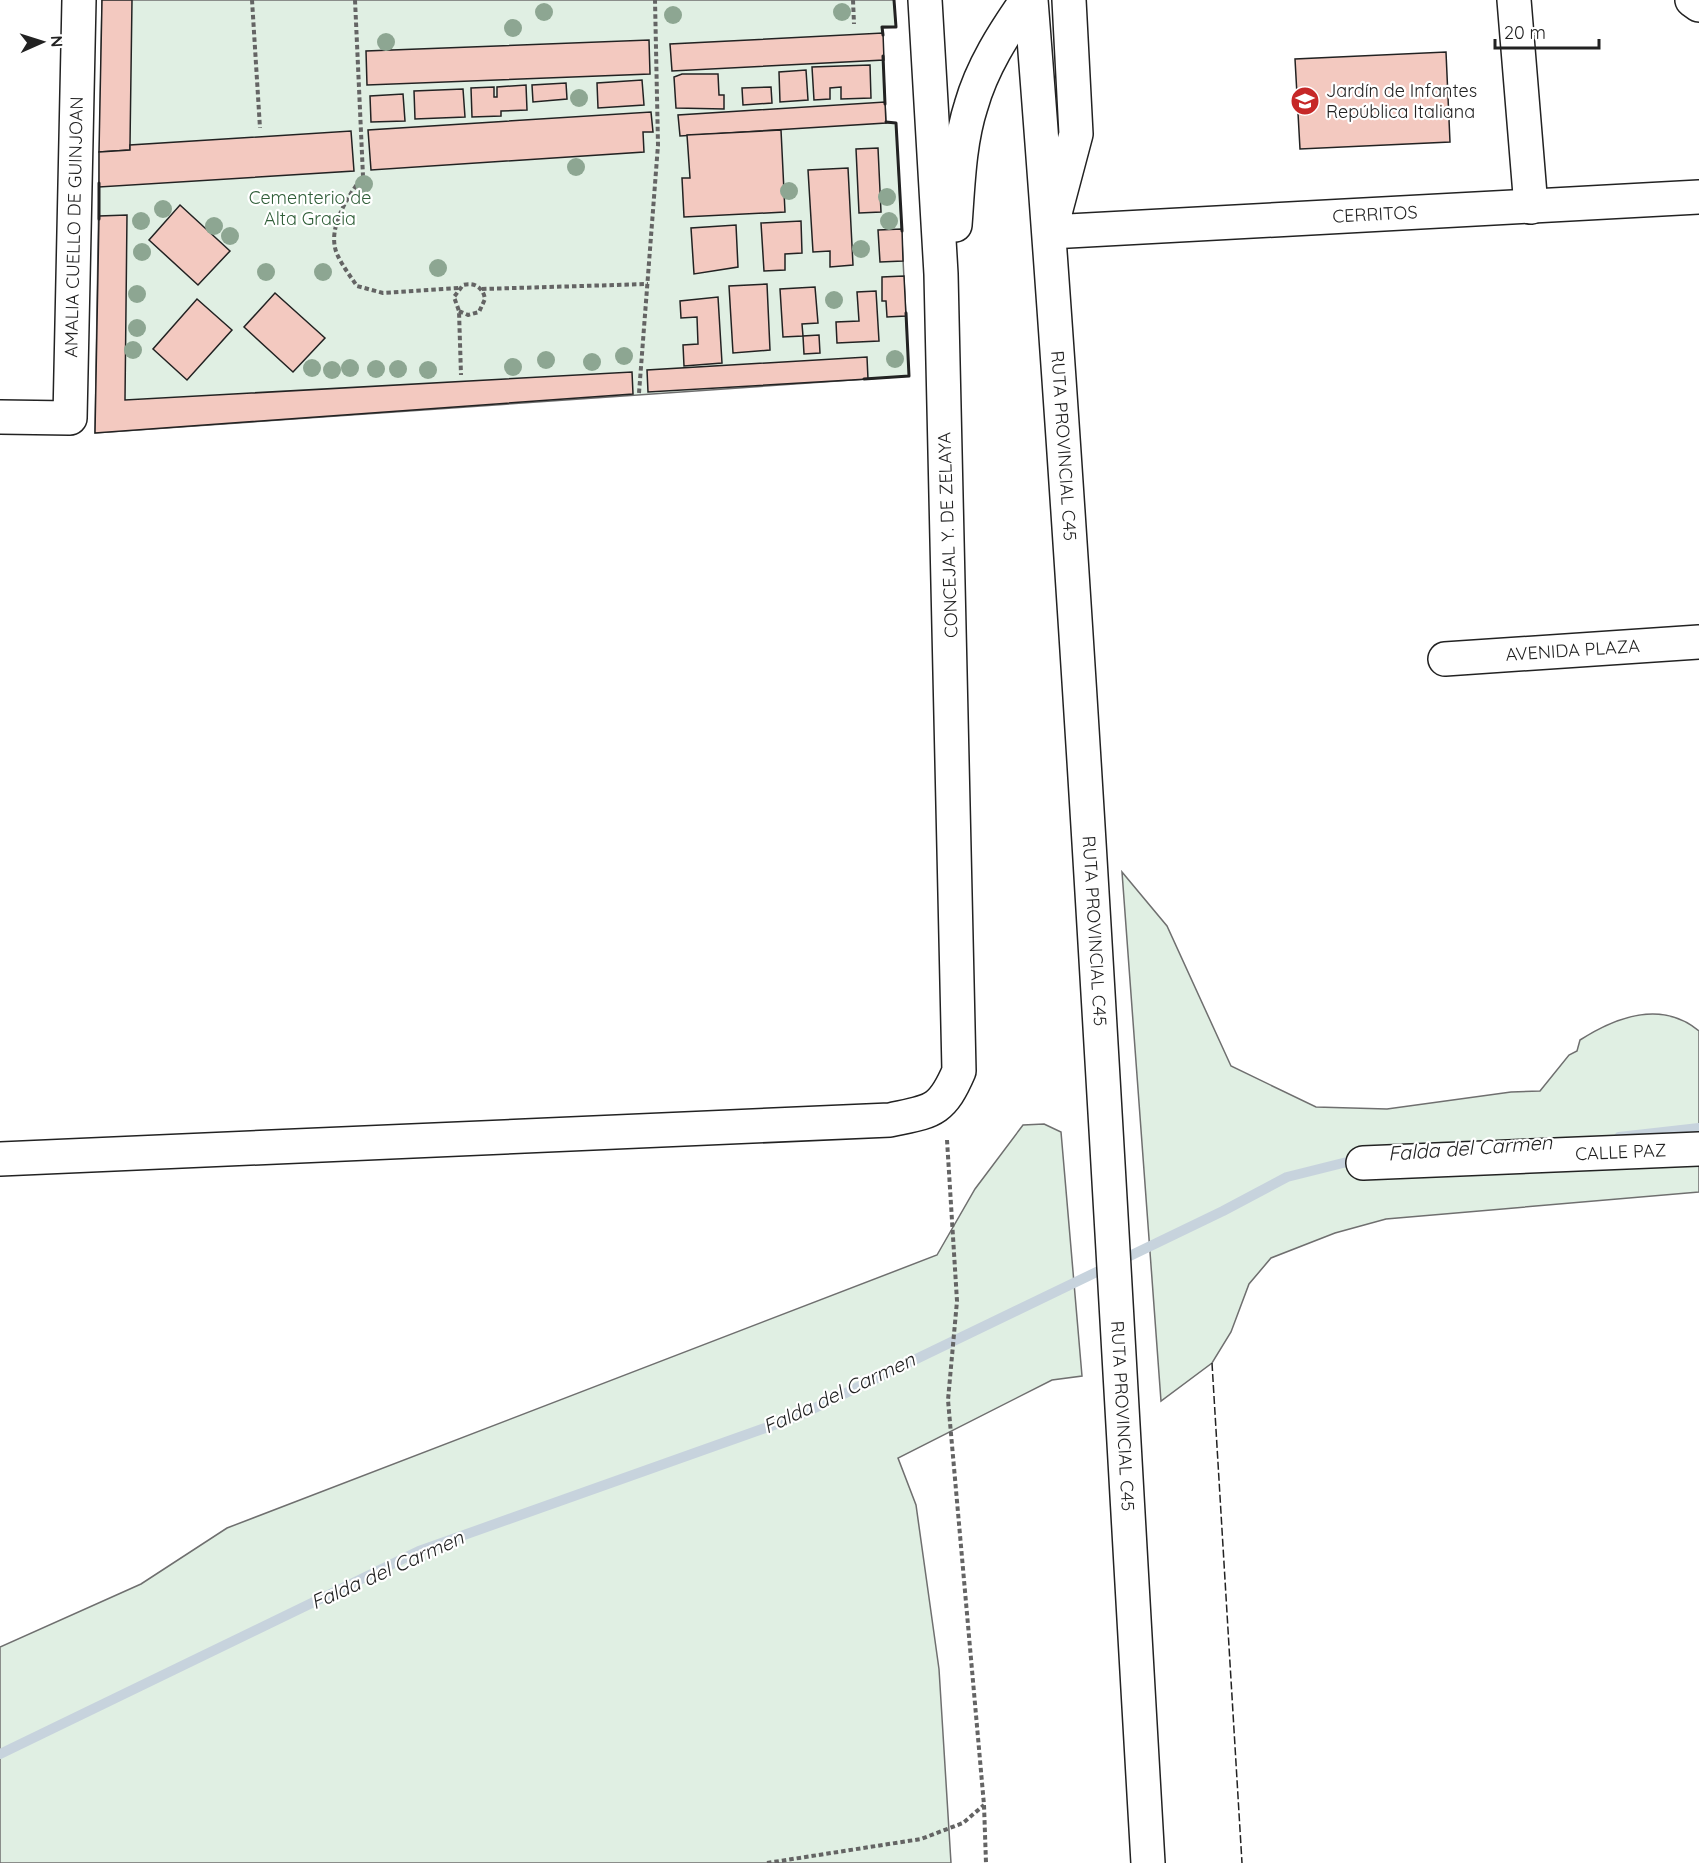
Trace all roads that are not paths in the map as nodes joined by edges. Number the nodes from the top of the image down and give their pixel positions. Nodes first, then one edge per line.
1 (80, 0) edge
2 (925, 0) edge
3 (1029, 0) edge
4 (1069, 0) edge
5 (1514, 0) edge
6 (1692, 0) edge
7 (1699, 5) edge
8 (1699, 197) edge
9 (1531, 207) junction
10 (1050, 232) junction
11 (944, 384) junction
12 (0, 417) edge
13 (1699, 642) edge
14 (1445, 659) dead end
15 (1699, 1149) edge
16 (0, 1159) edge
17 (1363, 1163) dead end
18 (1148, 1863) edge

1 - 12 street, AMALIA CUELLO DE GUINJOAN
2 - 11 street, CONCEJAL Y. DE ZELAYA
3 - 10 street, RUTA PROVINCIAL C45
3 - 11 street
4 - 10 street
5 - 9 street
6 - 7 street
8 - 9 street, CERRITOS
9 - 10 street, CERRITOS
10 - 18 street, RUTA PROVINCIAL C45
11 - 16 street, CONCEJAL Y. DE ZELAYA
13 - 14 street, AVENIDA PLAZA
15 - 17 street, CALLE PAZ

